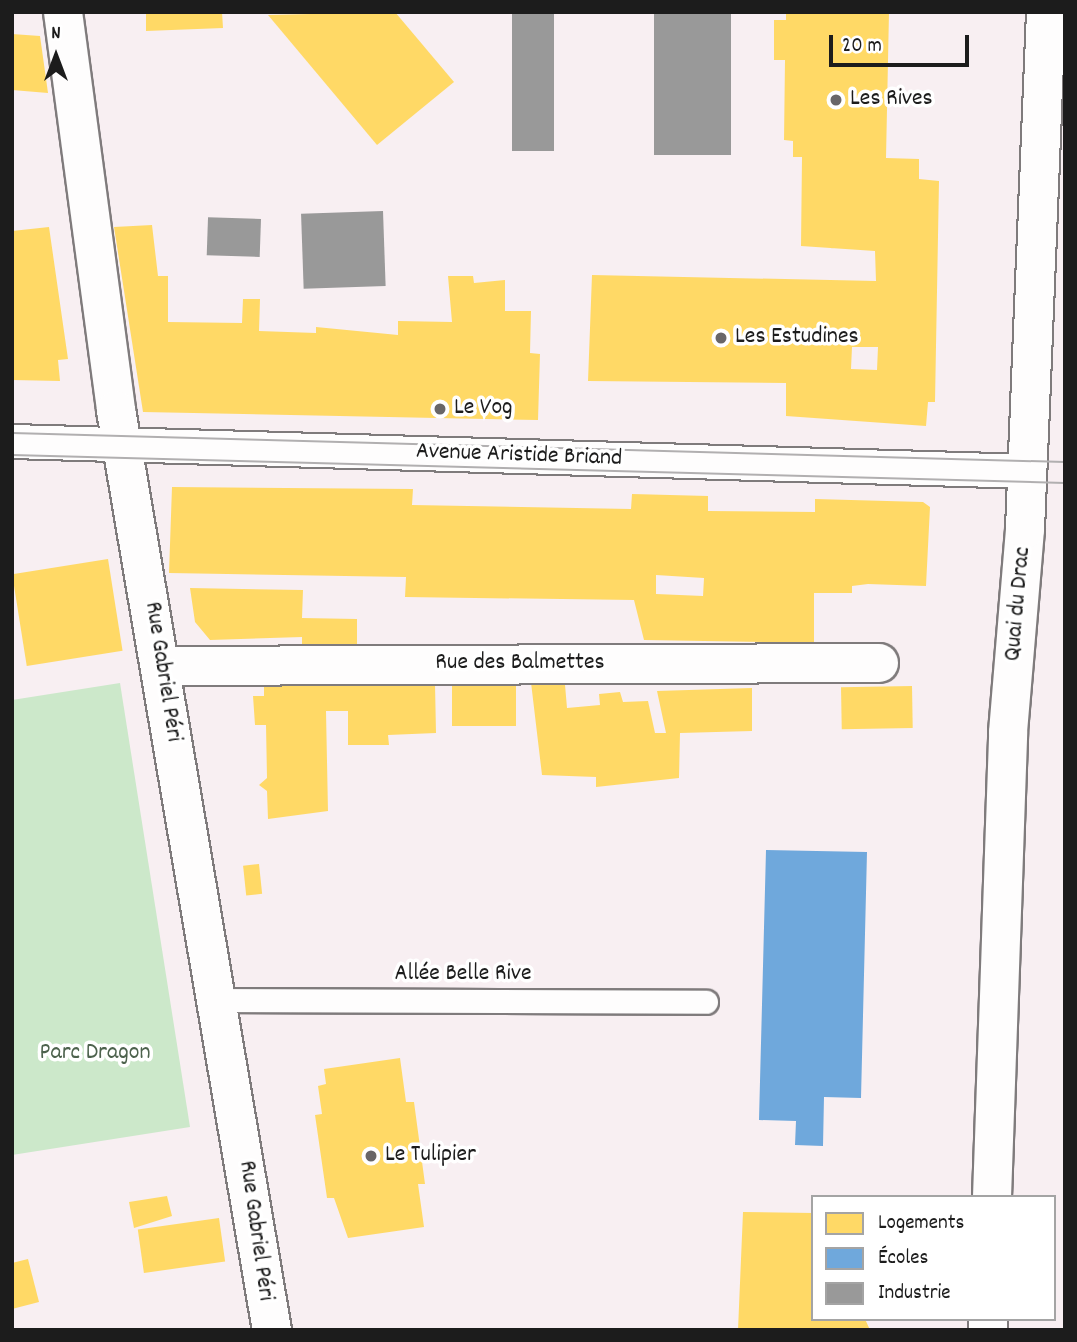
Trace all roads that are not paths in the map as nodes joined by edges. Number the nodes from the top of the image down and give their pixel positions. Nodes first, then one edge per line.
1 (63, 12) edge
2 (1046, 12) edge
3 (12, 442) edge
4 (123, 444) junction
5 (1026, 471) junction
6 (879, 663) dead end
7 (161, 666) junction
8 (219, 1000) junction
9 (706, 1002) dead end
10 (992, 1195) edge
11 (272, 1330) edge

1 - 4 street, Rue Gabriel Péri
2 - 5 street, Quai du Drac
3 - 4 street, Avenue Aristide Briand
4 - 5 street, Avenue Aristide Briand
4 - 7 street, Rue Gabriel Péri
5 - 10 street, Quai du Drac
6 - 7 street, Rue des Balmettes
7 - 8 street, Rue Gabriel Péri
8 - 9 lane, Allée Belle Rive
8 - 11 street, Rue Gabriel Péri

